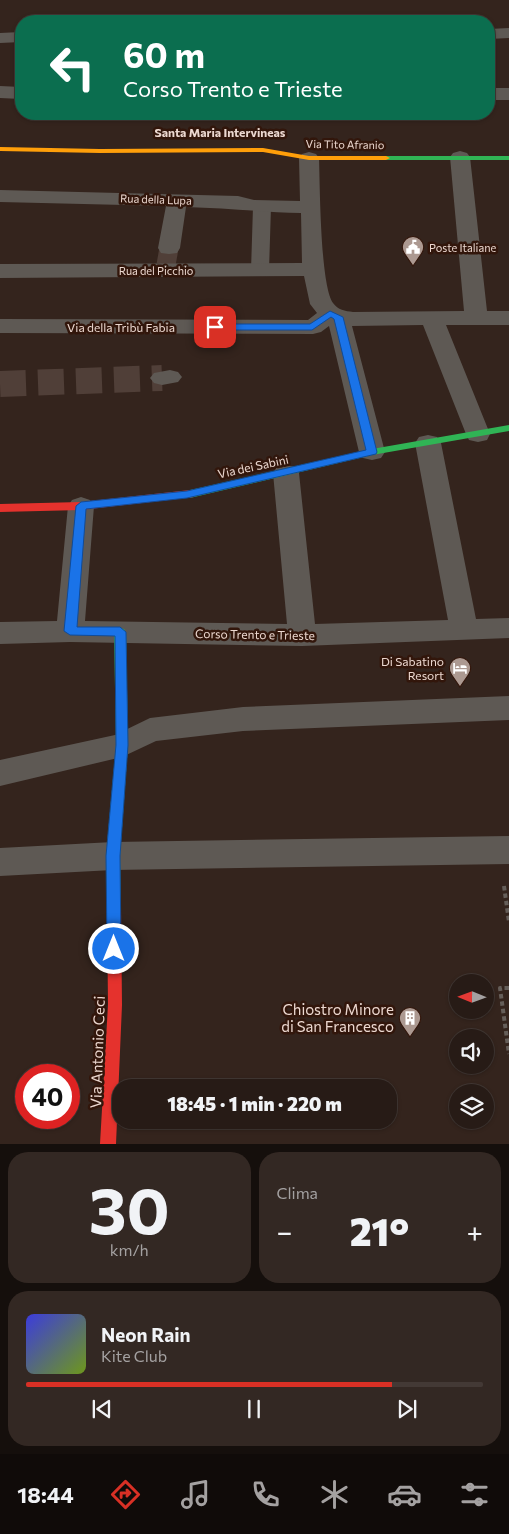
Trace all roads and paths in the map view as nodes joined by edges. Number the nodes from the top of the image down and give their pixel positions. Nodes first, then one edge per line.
1 (495, 34) edge
2 (509, 34) edge
3 (0, 38) edge
4 (15, 38) edge
5 (0, 92) edge
6 (15, 92) edge
7 (495, 94) edge
8 (509, 94) edge
9 (0, 149) edge
10 (309, 158) junction
11 (460, 158) junction
12 (509, 158) edge
13 (0, 196) edge
14 (177, 200) junction
15 (262, 206) junction
16 (311, 207) junction
17 (167, 261) junction
18 (313, 269) junction
19 (260, 270) junction
20 (0, 271) edge
21 (334, 315) junction
22 (476, 317) junction
23 (509, 318) edge
24 (432, 319) junction
25 (0, 326) edge
26 (509, 428) edge
27 (478, 434) junction
28 (428, 443) junction
29 (372, 452) junction
30 (286, 473) junction
31 (81, 506) junction
32 (0, 508) edge
33 (509, 628) edge
34 (464, 630) junction
35 (70, 631) junction
36 (120, 632) junction
37 (0, 634) edge
38 (302, 635) junction
39 (509, 708) edge
40 (122, 745) junction
41 (0, 773) edge
42 (509, 850) edge
43 (113, 856) junction
44 (0, 862) edge
45 (509, 988) edge
46 (509, 1054) edge
47 (108, 1144) edge

1 - 2 street
3 - 4 street
5 - 6 street
7 - 8 street
9 - 10 street, Via Tito Afranio
10 - 11 street, Via Tito Afranio
10 - 16 street
11 - 12 street, Via Tito Afranio
11 - 22 street
13 - 14 street, Rua della Lupa
14 - 15 street, Rua della Lupa
14 - 17 street
15 - 16 street, Rua della Lupa
15 - 19 lane
16 - 18 street
17 - 19 street, Rua del Picchio
17 - 20 street, Rua del Picchio
18 - 19 street, Rua del Picchio
18 - 21 street
21 - 24 street
21 - 25 street, Via della Tribù Fabia
21 - 29 street
22 - 23 street
22 - 24 street
24 - 27 street
26 - 27 street, Via dei Sabini
27 - 28 street, Via dei Sabini
28 - 29 street, Via dei Sabini
28 - 34 street
29 - 30 street, Via dei Sabini
30 - 31 street, Via dei Sabini
30 - 38 street
31 - 32 street, Via dei Sabini
31 - 35 street
33 - 34 street, Corso Trento e Trieste
34 - 38 street, Corso Trento e Trieste
35 - 36 street, Corso Trento e Trieste
35 - 37 street, Corso Trento e Trieste
36 - 38 street, Corso Trento e Trieste
36 - 40 street, Via Antonio Ceci
39 - 40 street
40 - 41 street
40 - 43 street, Via Antonio Ceci
42 - 43 street
43 - 44 street
43 - 47 street, Via Antonio Ceci
45 - 46 path

